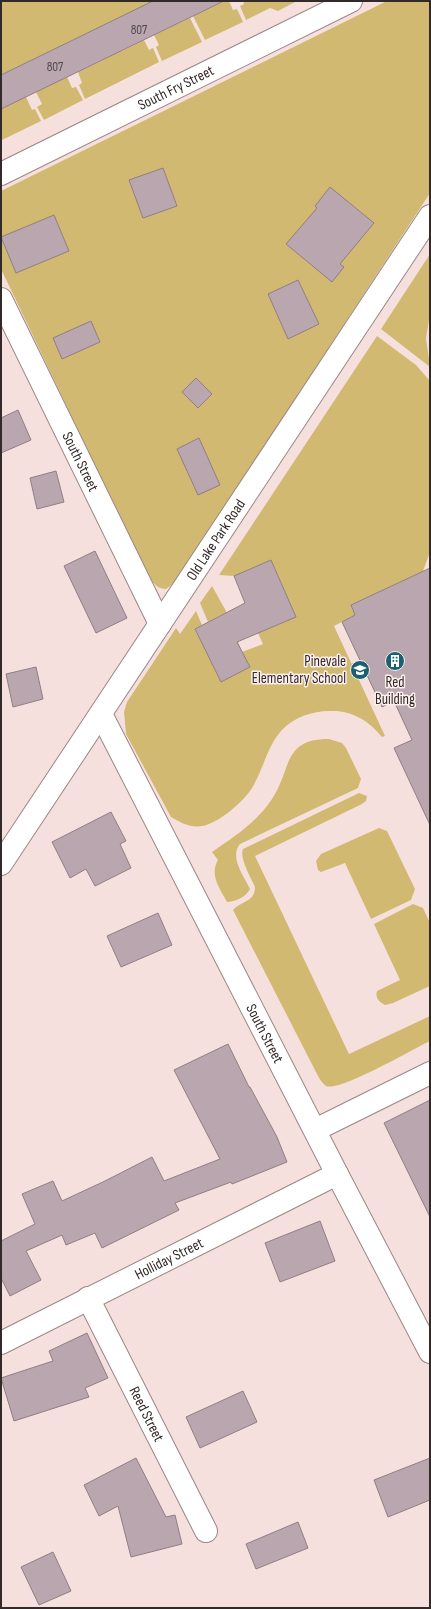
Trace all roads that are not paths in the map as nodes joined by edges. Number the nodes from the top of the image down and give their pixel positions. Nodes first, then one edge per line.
1 (339, 4) edge
2 (1, 174) edge
3 (430, 216) edge
4 (1, 299) edge
5 (160, 624) junction
6 (100, 714) junction
7 (1, 864) edge
8 (430, 1073) edge
9 (315, 1130) junction
10 (337, 1174) junction
11 (88, 1298) junction
12 (1, 1343) edge
13 (430, 1352) edge
14 (206, 1531) dead end

1 - 2 street, South Fry Street
3 - 5 street, Old Lake Park Road
4 - 5 street, South Street
5 - 6 street, Old Lake Park Road
6 - 7 street, Old Lake Park Road
6 - 9 street, South Street
8 - 9 street
9 - 10 street, South Street
10 - 11 street, Holliday Street
10 - 13 street, South Street
11 - 12 street, Holliday Street
11 - 14 street, Reed Street

